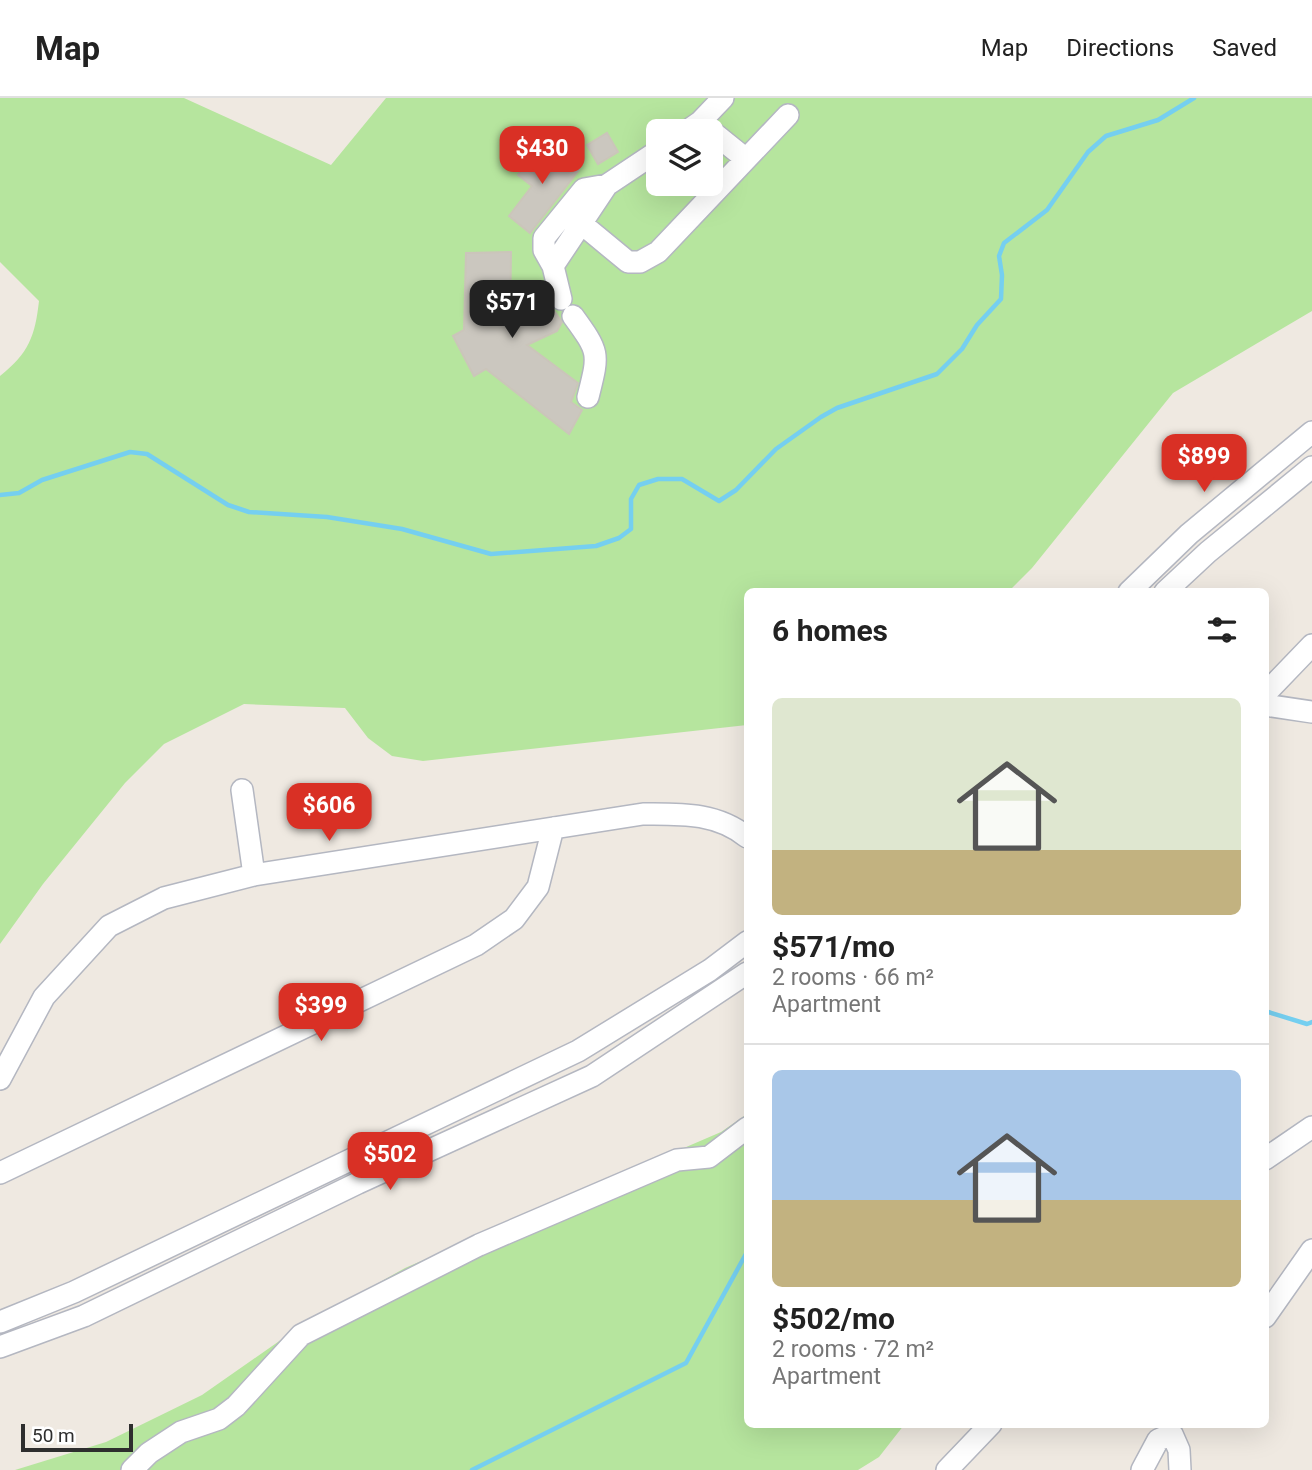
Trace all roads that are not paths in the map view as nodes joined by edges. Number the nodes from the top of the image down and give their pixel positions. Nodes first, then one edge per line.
1 (724, 98) edge
2 (734, 98) edge
3 (788, 115) dead end
4 (702, 119) edge
5 (723, 145) edge
6 (646, 159) edge
7 (746, 159) junction
8 (607, 185) junction
9 (582, 224) junction
10 (553, 266) junction
11 (588, 397) dead end
12 (1312, 432) edge
13 (1312, 467) edge
14 (1133, 588) edge
15 (1170, 588) edge
16 (1312, 645) edge
17 (1269, 690) edge
18 (1269, 706) edge
19 (1312, 712) edge
20 (242, 790) dead end
21 (553, 828) junction
22 (744, 834) edge
23 (254, 874) junction
24 (744, 944) edge
25 (744, 975) edge
26 (0, 1079) edge
27 (1312, 1127) edge
28 (744, 1130) edge
29 (1269, 1156) edge
30 (1, 1169) edge
31 (1312, 1250) edge
32 (1269, 1311) edge
33 (0, 1322) edge
34 (0, 1347) edge
35 (987, 1428) edge
36 (1174, 1429) edge
37 (132, 1470) edge
38 (947, 1470) edge
39 (1142, 1470) edge
40 (1180, 1470) edge

1 - 2 street
1 - 4 street
3 - 7 street
5 - 7 street
6 - 8 street
7 - 9 street
8 - 9 street
8 - 10 street
9 - 10 street
10 - 11 street
12 - 14 street
13 - 15 street
16 - 17 street
18 - 19 street
20 - 23 street
21 - 22 street
21 - 23 street
21 - 30 street
23 - 26 street
24 - 33 street
25 - 34 street
27 - 29 street
28 - 37 street
31 - 32 street
35 - 38 street
36 - 39 street
36 - 40 street

